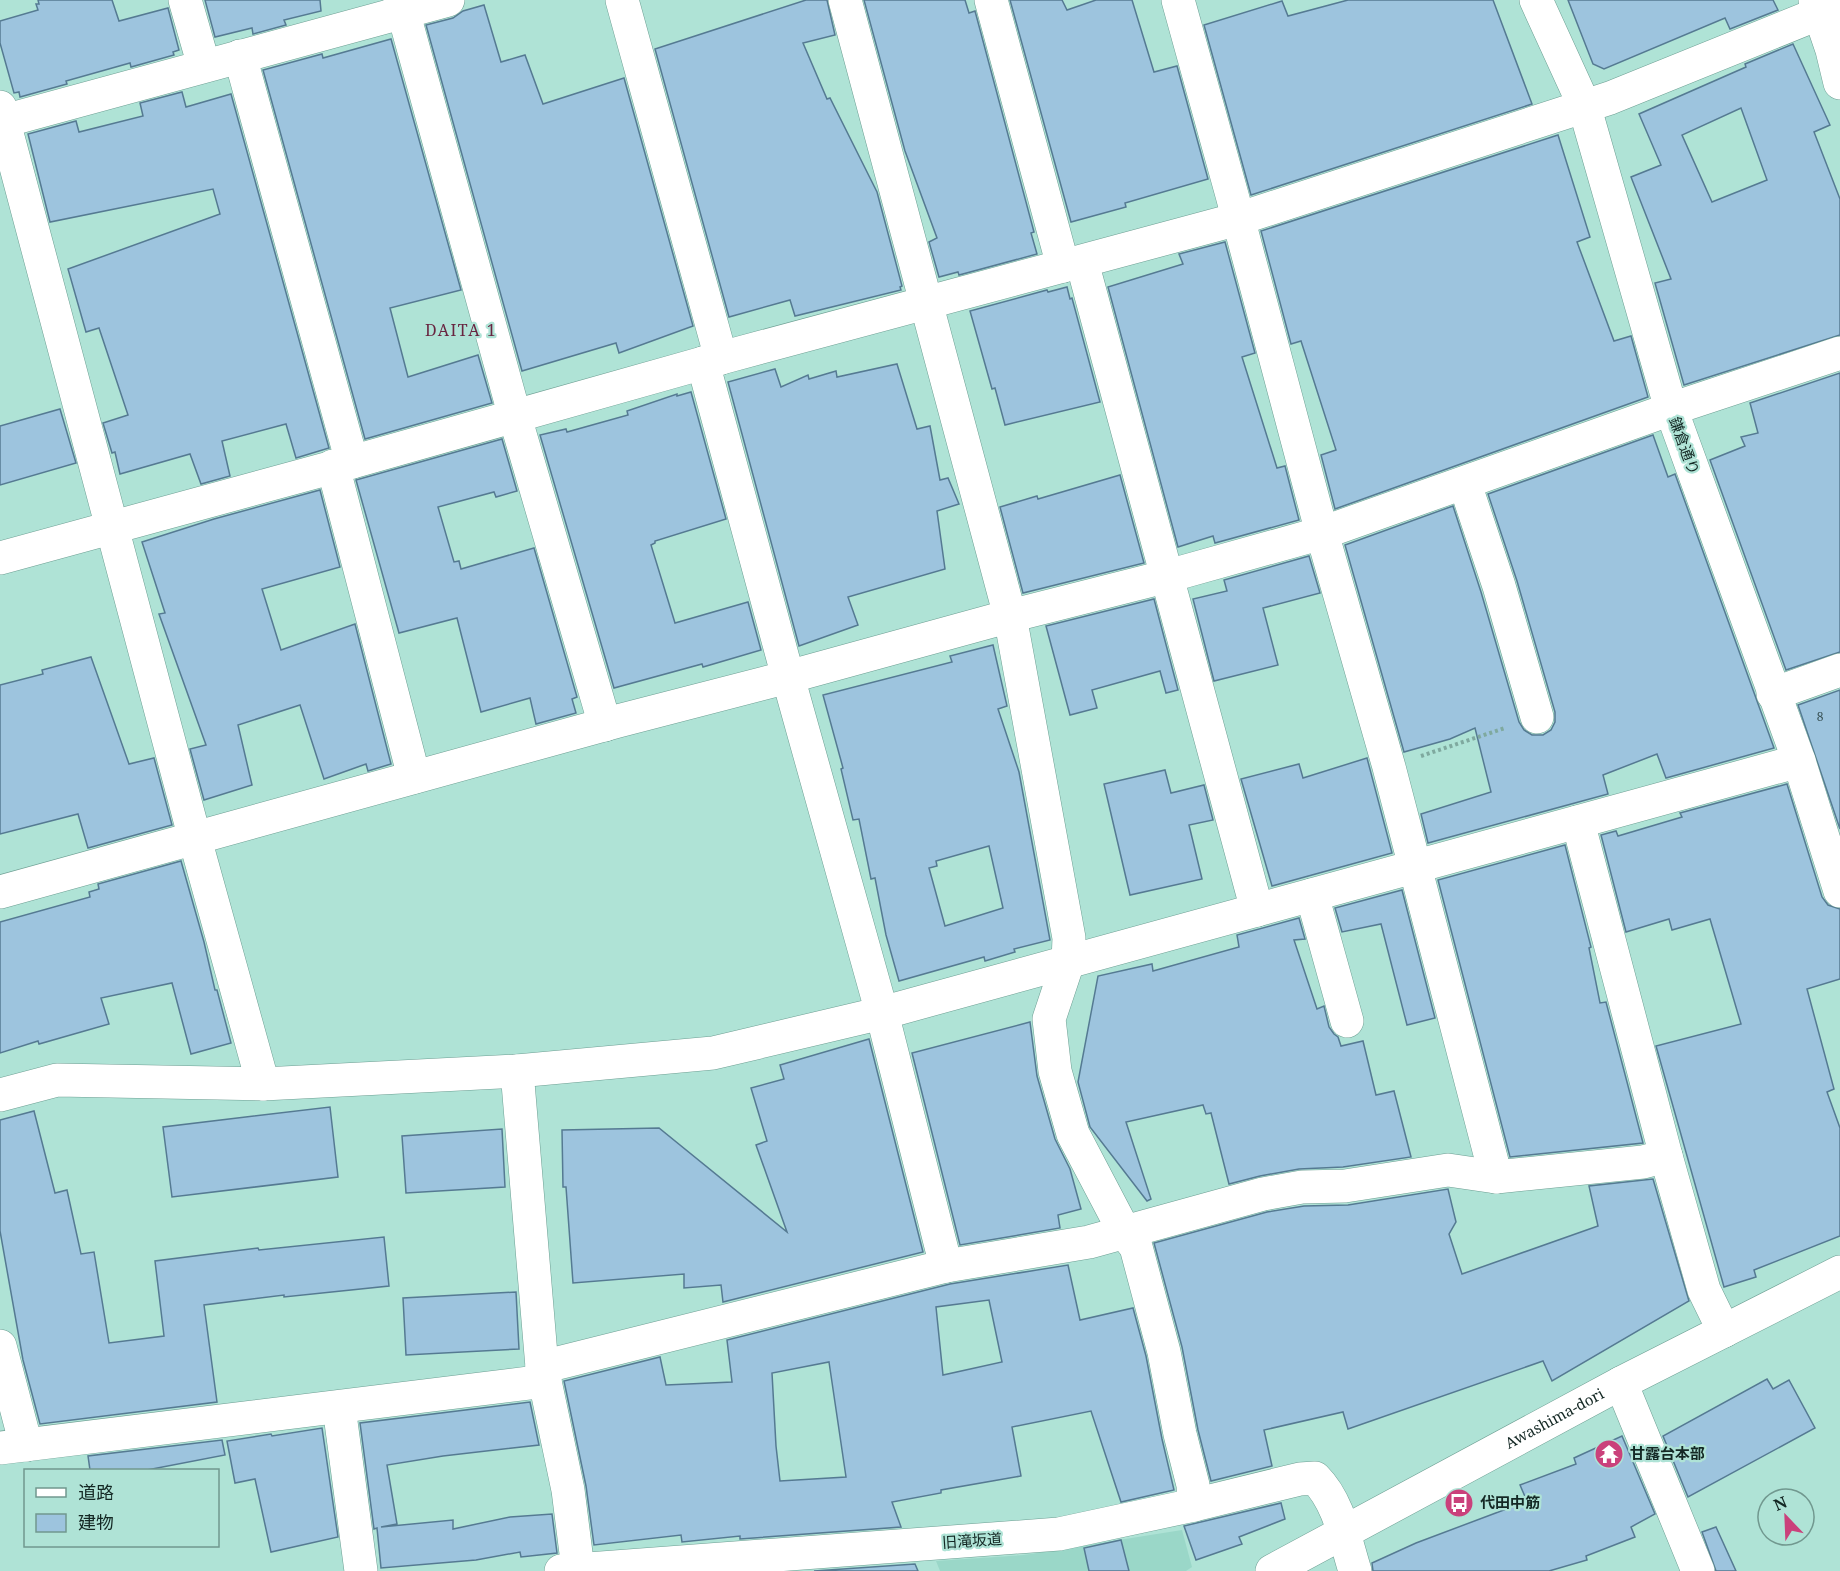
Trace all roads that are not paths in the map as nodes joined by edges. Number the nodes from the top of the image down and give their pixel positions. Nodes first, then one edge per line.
1 (185, 0) edge
2 (448, 0) edge
3 (622, 0) edge
4 (845, 0) edge
5 (991, 0) edge
6 (1178, 0) edge
7 (1536, 0) edge
8 (402, 6) edge
9 (1825, 6) edge
10 (240, 57) junction
11 (204, 66) junction
12 (1840, 83) edge
13 (1584, 105) junction
14 (1, 116) edge
15 (1238, 219) junction
16 (1072, 264) junction
17 (927, 303) junction
18 (1840, 353) edge
19 (712, 361) junction
20 (1671, 409) junction
21 (515, 417) junction
22 (342, 464) junction
23 (1465, 484) junction
24 (113, 527) junction
25 (1322, 533) junction
26 (0, 558) edge
27 (1168, 576) junction
28 (1010, 616) junction
29 (1840, 669) edge
30 (788, 677) junction
31 (1773, 694) junction
32 (1537, 717) road end
33 (605, 725) junction
34 (1799, 761) junction
35 (414, 777) junction
36 (1578, 822) junction
37 (195, 839) junction
38 (1413, 866) junction
39 (1840, 891) edge
40 (0, 892) edge
41 (1312, 895) junction
42 (1257, 910) junction
43 (1068, 962) junction
44 (882, 1013) junction
45 (1347, 1021) dead end
46 (517, 1071) junction
47 (263, 1084) junction
48 (0, 1095) edge
49 (1666, 1156) junction
50 (1496, 1177) junction
51 (1125, 1233) junction
52 (946, 1266) junction
53 (1840, 1272) edge
54 (1724, 1331) junction
55 (0, 1346) edge
56 (544, 1374) junction
57 (1622, 1383) junction
58 (339, 1407) junction
59 (13, 1447) edge
60 (1194, 1506) junction
61 (1343, 1533) junction
62 (795, 1563) edge
63 (569, 1570) edge
64 (361, 1571) edge
65 (1272, 1571) edge
66 (1355, 1571) edge
67 (1698, 1571) edge

1 - 11 street
2 - 8 street
3 - 19 street
4 - 17 street
5 - 16 street
6 - 15 street
7 - 13 street, 鎌倉通り
8 - 10 street
8 - 21 street
9 - 12 street
9 - 13 street
10 - 11 street
10 - 22 street
11 - 14 street
13 - 15 street
13 - 20 street, 鎌倉通り
14 - 24 street
15 - 16 street
15 - 25 street
16 - 17 street
16 - 27 street
17 - 19 street
17 - 28 street
18 - 20 street
19 - 21 street
19 - 30 street
20 - 23 street
20 - 31 street, 鎌倉通り
21 - 22 street
21 - 33 street
22 - 24 street
22 - 35 street
23 - 25 street
23 - 32 street
24 - 26 street
24 - 37 street
25 - 27 street
25 - 38 street
27 - 28 street
27 - 42 street
28 - 30 street
28 - 43 street
29 - 31 street
30 - 33 street
30 - 44 street
31 - 34 street, 鎌倉通り
33 - 35 street
34 - 36 street
34 - 39 street, 鎌倉通り
35 - 37 street
36 - 38 street
36 - 49 street
37 - 40 street
37 - 47 street
38 - 41 street
38 - 50 street
41 - 42 street
41 - 45 street
42 - 43 street
43 - 44 street
43 - 51 street
44 - 46 street
44 - 52 street
46 - 47 street
46 - 56 street
47 - 48 street
49 - 50 street
49 - 54 street
50 - 51 street
51 - 52 street
51 - 60 street
52 - 56 street
53 - 54 street, Awashima-dori
54 - 57 street, Awashima-dori
55 - 59 street
56 - 58 street
56 - 63 street
57 - 61 street, Awashima-dori
57 - 67 street
58 - 59 street
58 - 64 street
60 - 61 street, 旧滝坂道
60 - 62 street, 旧滝坂道
61 - 65 street, Awashima-dori
61 - 66 street
62 - 63 street, 旧滝坂道

